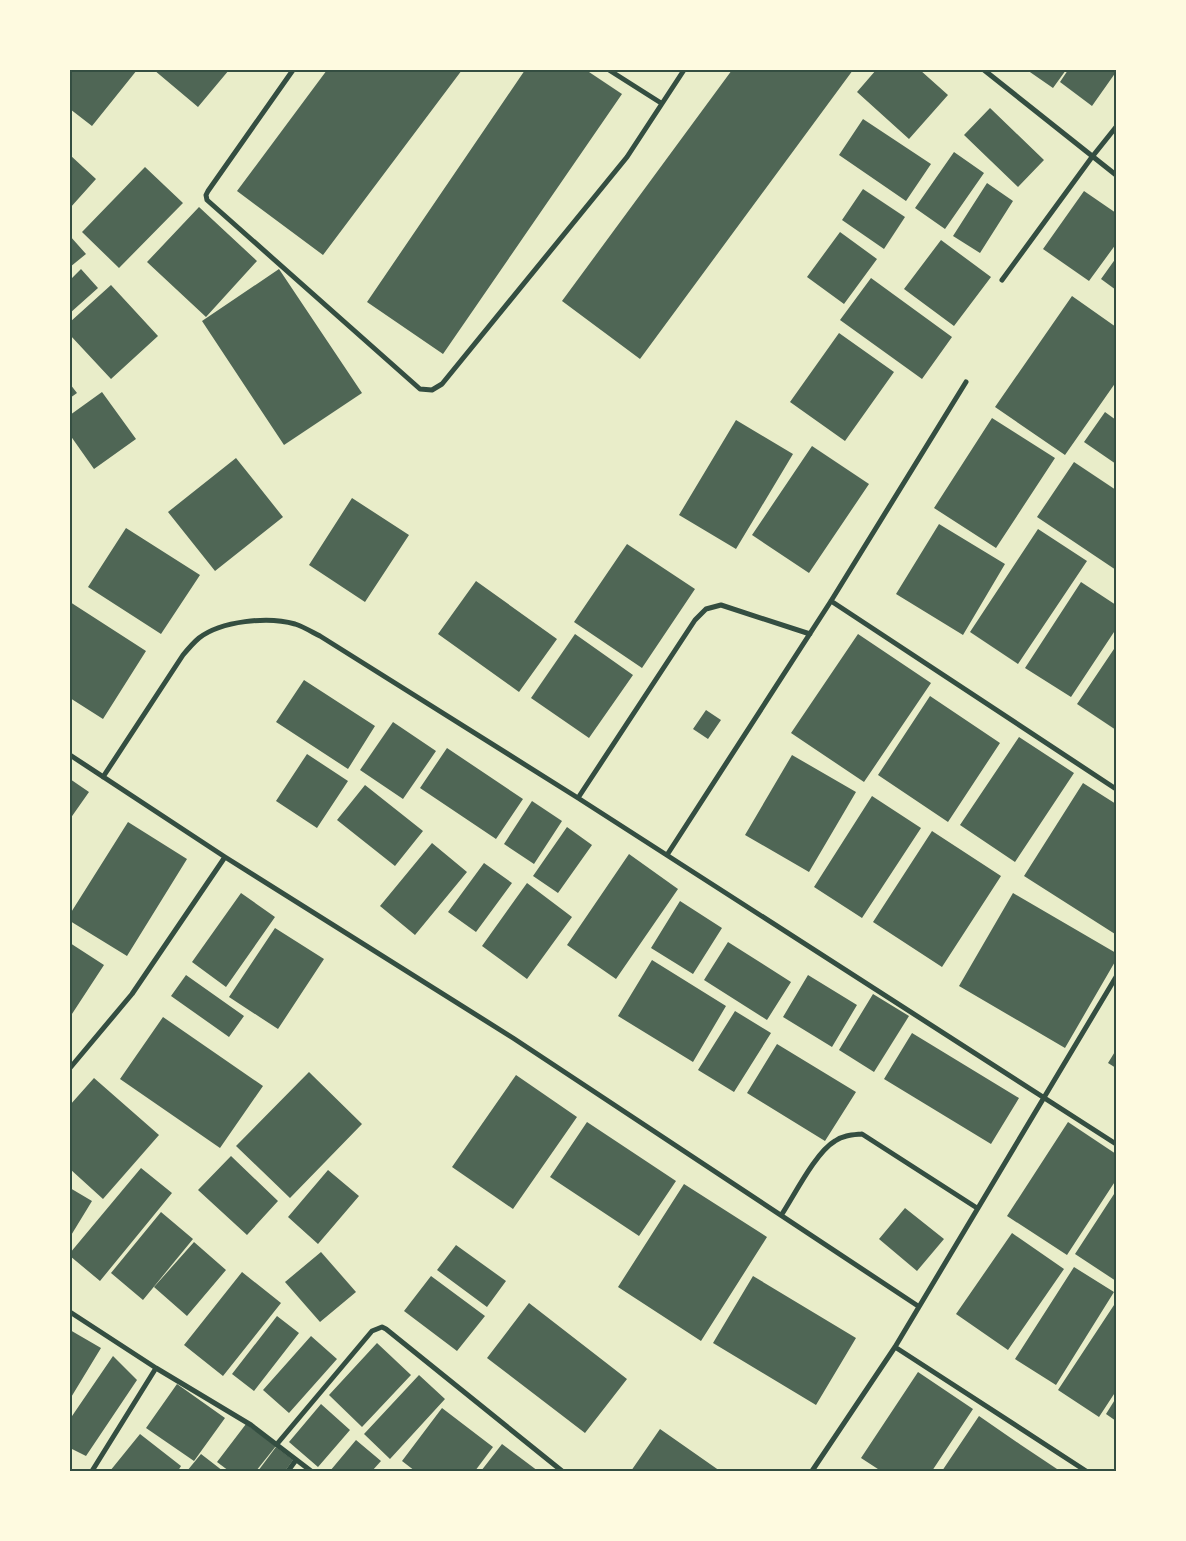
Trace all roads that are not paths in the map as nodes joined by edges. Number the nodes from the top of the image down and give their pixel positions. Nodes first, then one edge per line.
1 (293, 70) edge
2 (609, 70) edge
3 (684, 70) edge
4 (984, 70) edge
5 (661, 103) junction
6 (1116, 127) edge
7 (1092, 157) junction
8 (1116, 175) edge
9 (1002, 280) dead end
10 (966, 382) dead end
11 (831, 601) junction
12 (810, 634) junction
13 (70, 755) edge
14 (103, 777) junction
15 (1116, 789) edge
16 (578, 798) junction
17 (666, 855) junction
18 (225, 857) junction
19 (1116, 977) edge
20 (70, 1068) edge
21 (1043, 1097) junction
22 (1116, 1144) edge
23 (977, 1208) junction
24 (782, 1214) junction
25 (918, 1306) junction
26 (70, 1312) edge
27 (895, 1347) junction
28 (156, 1368) junction
29 (277, 1444) junction
30 (296, 1460) junction
31 (92, 1471) edge
32 (288, 1471) edge
33 (311, 1471) edge
34 (562, 1471) edge
35 (812, 1471) edge
36 (1086, 1471) edge

1 - 5 street
2 - 5 street
3 - 5 street
4 - 7 street
6 - 7 street
7 - 8 street
7 - 9 street
10 - 11 street
11 - 12 street
11 - 15 street
12 - 16 street
12 - 17 street
13 - 14 street
14 - 16 street
14 - 18 street
16 - 17 street
17 - 21 street
18 - 20 street
18 - 24 street
19 - 21 street
21 - 22 street
21 - 23 street
23 - 24 street
23 - 25 street
24 - 25 street
25 - 27 street
26 - 28 street
27 - 35 street
27 - 36 street
28 - 29 street
28 - 31 street
29 - 30 street
29 - 34 street
30 - 32 street
30 - 33 street

